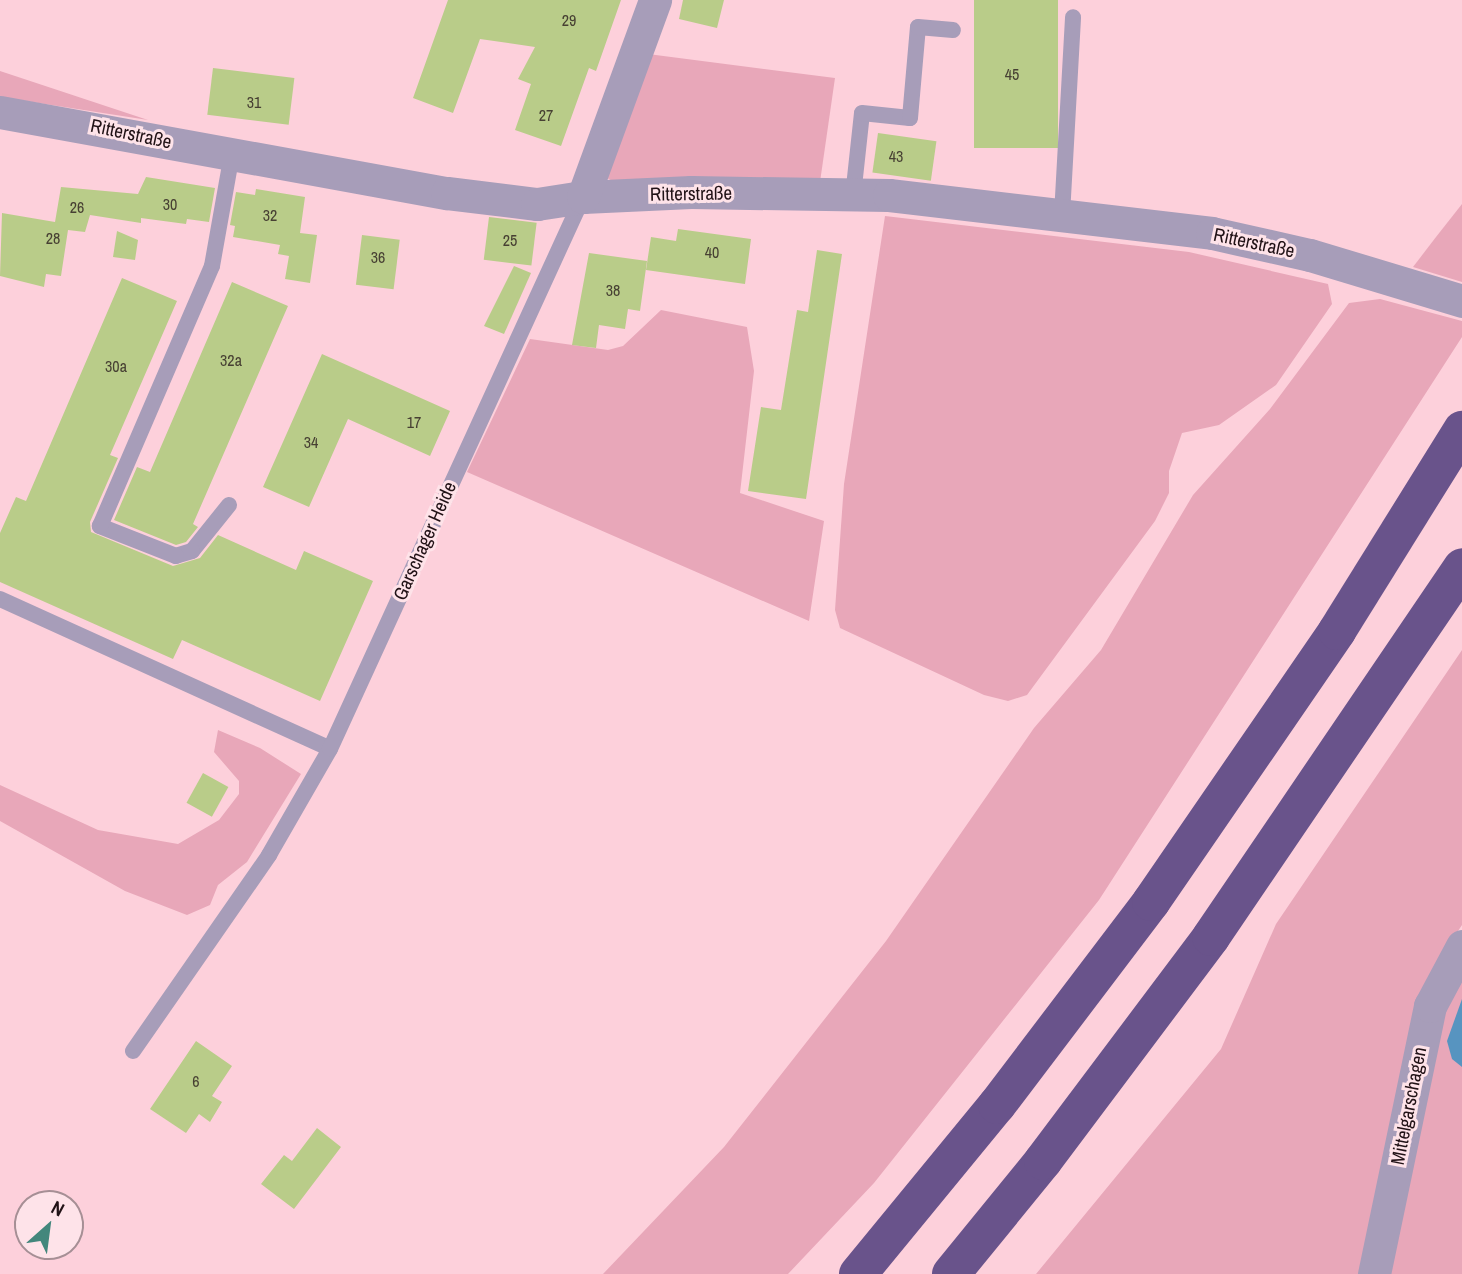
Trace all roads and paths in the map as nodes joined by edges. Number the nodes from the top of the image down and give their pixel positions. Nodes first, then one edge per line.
1 (655, 0) edge
2 (1073, 17) dead end
3 (953, 30) dead end
4 (0, 112) edge
5 (232, 154) junction
6 (853, 196) junction
7 (583, 197) junction
8 (1062, 215) junction
9 (1462, 301) edge
10 (1462, 430) edge
11 (229, 505) dead end
12 (1462, 567) edge
13 (0, 599) edge
14 (330, 749) junction
15 (1462, 946) edge
16 (133, 1051) dead end
17 (858, 1274) edge
18 (951, 1274) edge
19 (1374, 1274) edge

1 - 7 street, Garschager Heide
2 - 8 lane
3 - 6 lane
4 - 5 street, Ritterstraße
5 - 7 street, Ritterstraße
5 - 11 lane
6 - 7 street, Ritterstraße
6 - 8 street, Ritterstraße
7 - 14 lane, Garschager Heide
8 - 9 street, Ritterstraße
10 - 17 highway
12 - 18 highway
13 - 14 lane
14 - 16 lane, Garschager Heide
15 - 19 street, Mittelgarschagen

